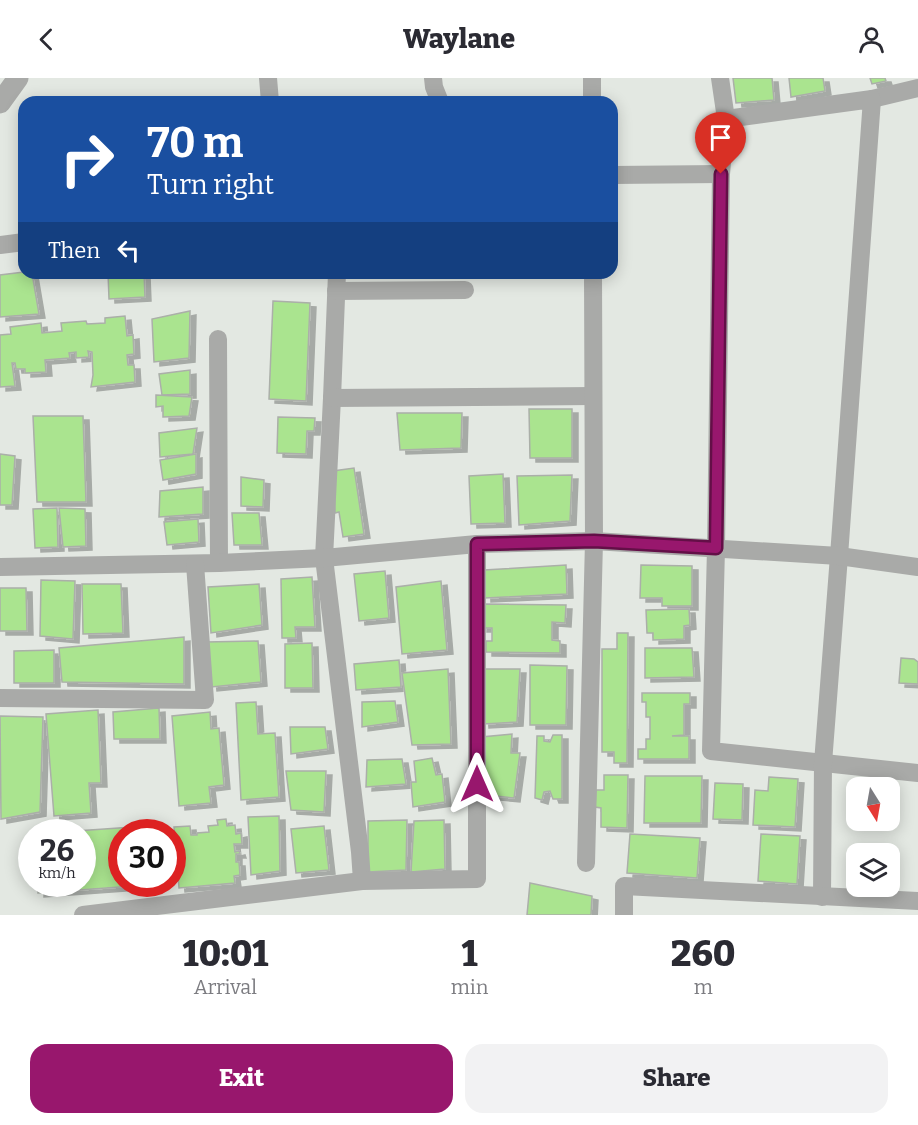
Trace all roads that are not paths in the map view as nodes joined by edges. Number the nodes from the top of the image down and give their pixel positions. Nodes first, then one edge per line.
1 (18, 78) edge
2 (268, 78) edge
3 (433, 78) edge
4 (592, 78) edge
5 (720, 78) edge
6 (918, 88) edge
7 (270, 96) edge
8 (438, 96) edge
9 (592, 96) edge
10 (872, 99) junction
11 (0, 103) edge
12 (726, 119) junction
13 (721, 174) junction
14 (618, 175) edge
15 (18, 243) edge
16 (0, 245) edge
17 (593, 279) edge
18 (336, 282) edge
19 (465, 290) dead end
20 (218, 339) dead end
21 (593, 396) junction
22 (332, 398) junction
23 (594, 541) junction
24 (477, 544) junction
25 (716, 548) junction
26 (839, 556) junction
27 (324, 558) junction
28 (219, 563) junction
29 (195, 564) junction
30 (0, 567) edge
31 (918, 567) edge
32 (0, 698) edge
33 (823, 763) junction
34 (918, 773) edge
35 (586, 863) dead end
36 (362, 881) junction
37 (822, 897) junction
38 (918, 902) edge
39 (202, 908) edge
40 (83, 915) edge
41 (624, 915) edge

1 - 11 street
2 - 7 street
3 - 8 street
4 - 9 street
5 - 12 street
6 - 10 street
10 - 12 street
10 - 26 street
12 - 13 street
13 - 14 street
13 - 25 street
15 - 16 street
17 - 21 street
18 - 19 street
18 - 22 street
20 - 28 street
21 - 22 street
21 - 23 street
22 - 27 street
23 - 24 street
23 - 25 street
23 - 35 street
24 - 27 street
24 - 36 street
25 - 26 street
25 - 33 street
26 - 31 street
26 - 33 street
27 - 28 street
27 - 36 street
28 - 29 street
29 - 30 street
29 - 32 street
33 - 34 street
33 - 37 street
36 - 39 street
37 - 38 street
37 - 41 street
39 - 40 street

